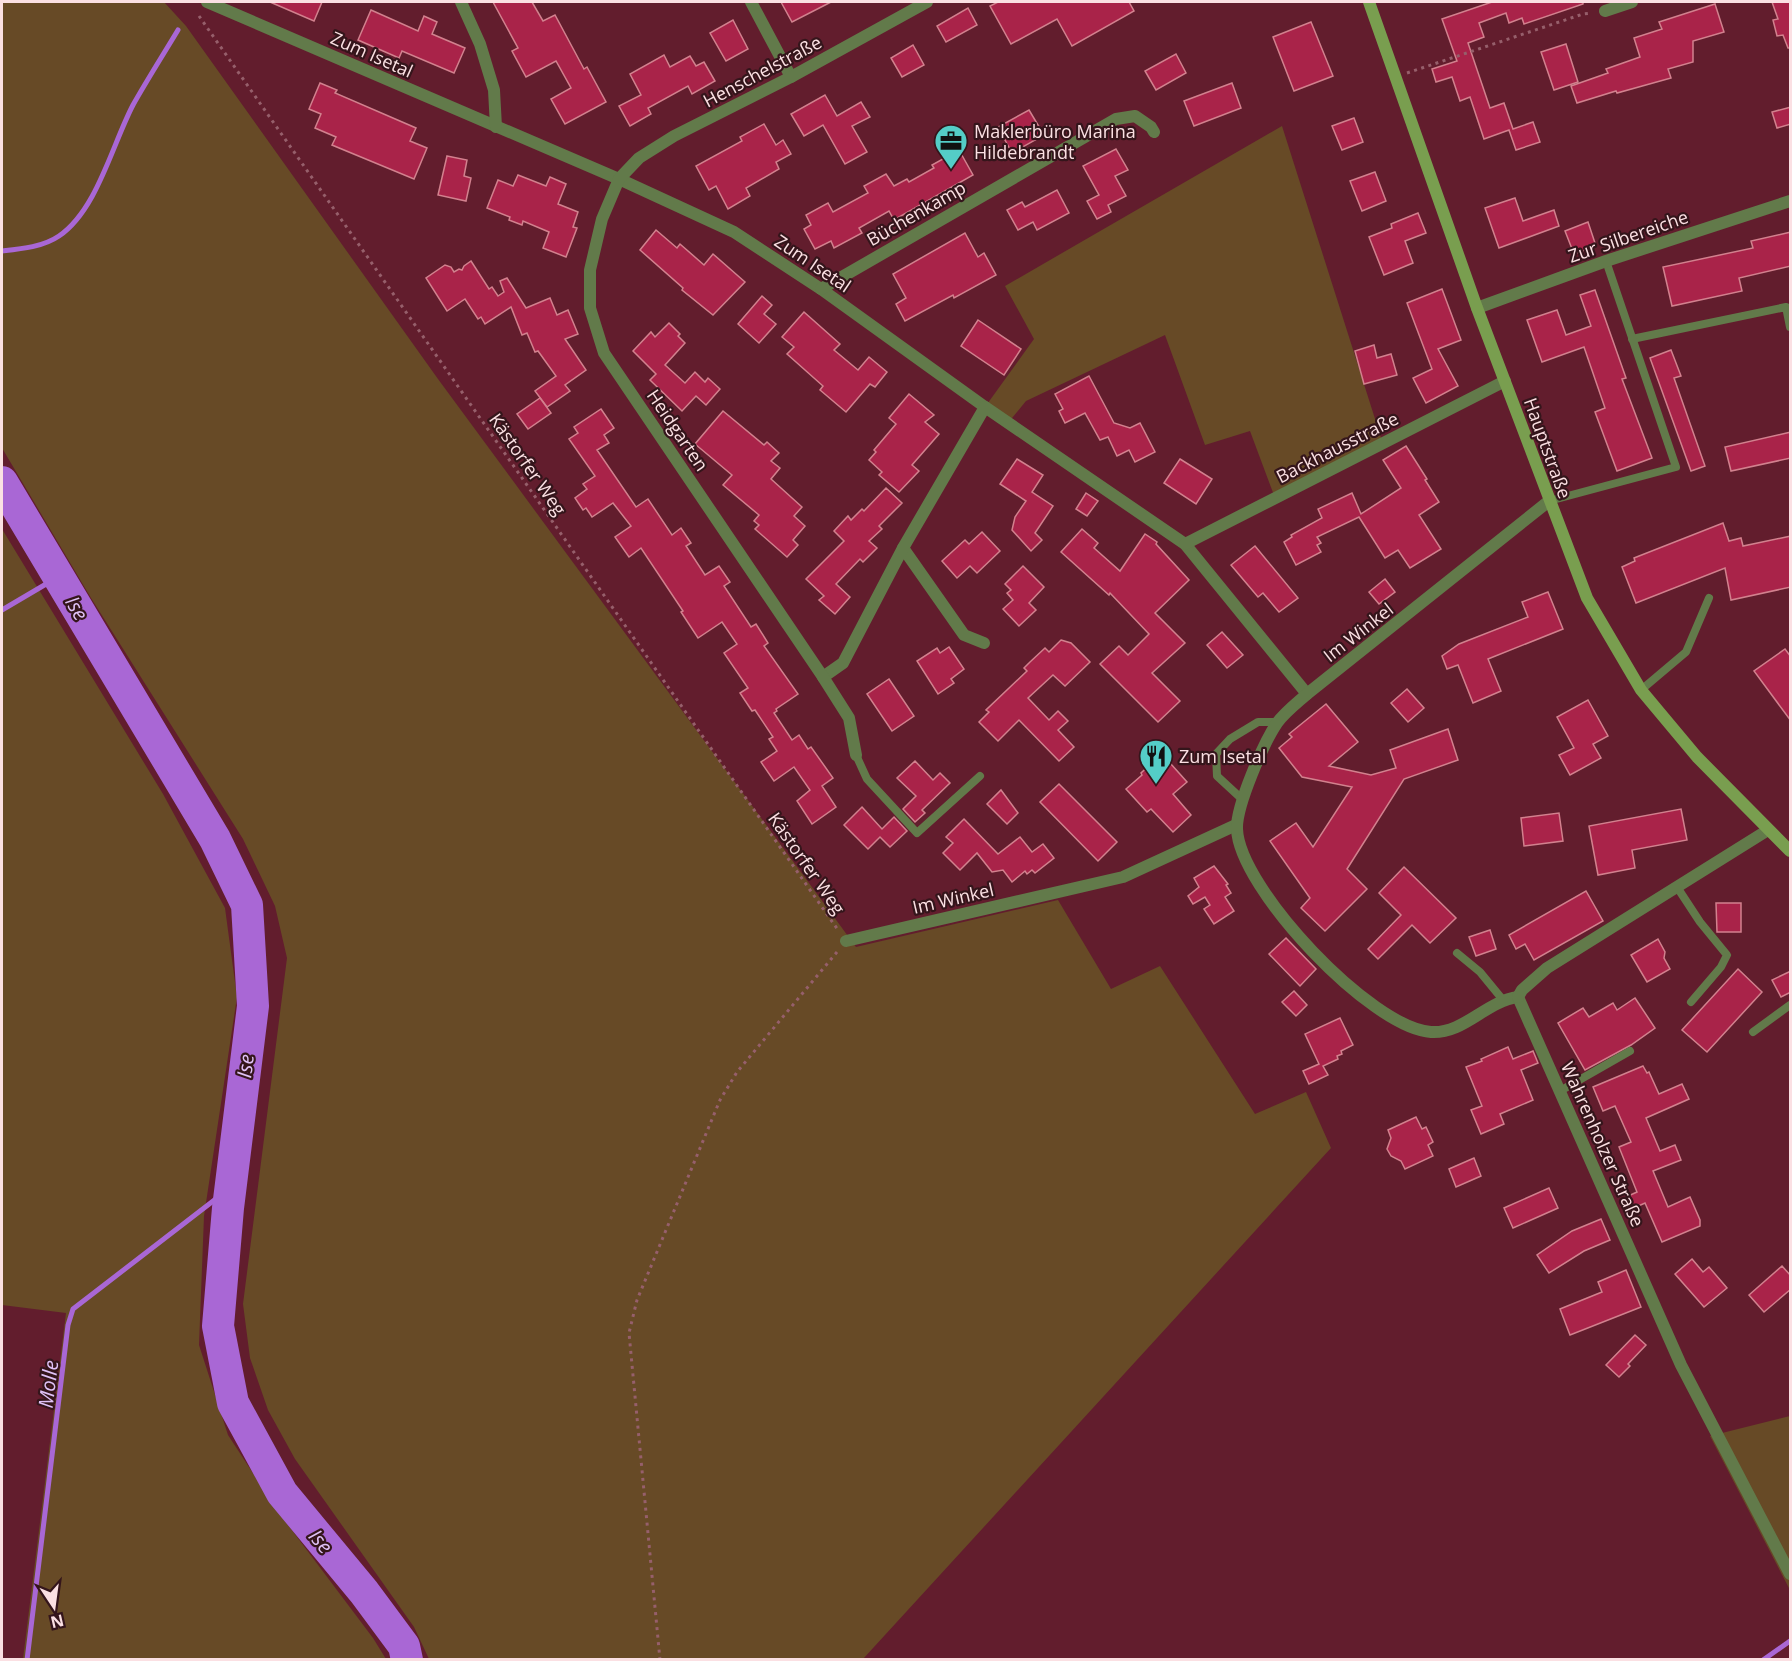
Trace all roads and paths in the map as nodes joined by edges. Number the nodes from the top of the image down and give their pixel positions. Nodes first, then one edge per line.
1 (207, 2) edge
2 (461, 2) edge
3 (751, 2) edge
4 (927, 2) edge
5 (1369, 2) edge
6 (1632, 2) edge
7 (193, 7) dead end
8 (1605, 11) joint
9 (791, 77) junction
10 (1394, 77) junction
11 (496, 127) junction
12 (1154, 132) dead end
13 (619, 179) junction
14 (1791, 201) edge
15 (1606, 261) junction
16 (820, 289) junction
17 (1477, 308) junction
18 (1791, 327) edge
19 (1632, 339) junction
20 (1505, 381) junction
21 (985, 408) junction
22 (1549, 501) junction
23 (1185, 544) junction
24 (903, 548) junction
25 (1708, 598) dead end
26 (984, 643) dead end
27 (824, 677) junction
28 (1641, 690) junction
29 (1307, 694) junction
30 (1278, 722) junction
31 (856, 755) joint
32 (980, 776) dead end
33 (1243, 801) junction
34 (1236, 825) junction
35 (1768, 830) junction
36 (1791, 851) edge
37 (1677, 887) junction
38 (846, 941) junction
39 (1457, 953) dead end
40 (1518, 997) junction
41 (1503, 1000) junction
42 (1691, 1002) dead end
43 (1791, 1005) edge
44 (1754, 1032) dead end
45 (1630, 1051) dead end
46 (1560, 1091) junction
47 (1791, 1574) edge
48 (660, 1659) edge

1 - 11 street, Zum Isetal
2 - 11 street
3 - 9 street
4 - 9 street, Henschelstraße
5 - 10 street, Hauptstraße
6 - 8 street
7 - 38 path, Kästorfer Weg
8 - 10 path
9 - 13 street, Henschelstraße
10 - 17 street, Hauptstraße
11 - 13 street, Zum Isetal
12 - 16 street, Büchenkamp
13 - 16 street, Zum Isetal
13 - 27 street, Heidgarten
14 - 15 street, Zur Silbereiche
15 - 17 street, Zur Silbereiche
15 - 19 lane
16 - 21 street, Zum Isetal
17 - 20 street, Hauptstraße
18 - 19 lane
19 - 22 lane
20 - 22 street, Hauptstraße
20 - 23 street, Backhausstraße
21 - 23 street, Zum Isetal
21 - 24 street
22 - 28 street, Hauptstraße
22 - 29 street, Im Winkel
23 - 29 street, Zum Isetal
24 - 26 street
24 - 27 street
25 - 28 lane
27 - 31 street, Heidgarten
28 - 35 street, Hauptstraße
29 - 30 street, Im Winkel
30 - 33 street, Im Winkel
30 - 33 lane
31 - 32 lane
33 - 34 street, Im Winkel
34 - 38 street, Im Winkel
34 - 41 street, Im Winkel
35 - 36 street, Hauptstraße
35 - 37 street
37 - 40 street
37 - 42 lane
38 - 48 path
39 - 41 lane
40 - 41 street, Im Winkel
40 - 46 street, Wahrenholzer Straße
43 - 44 lane
45 - 46 lane
46 - 47 street, Wahrenholzer Straße

